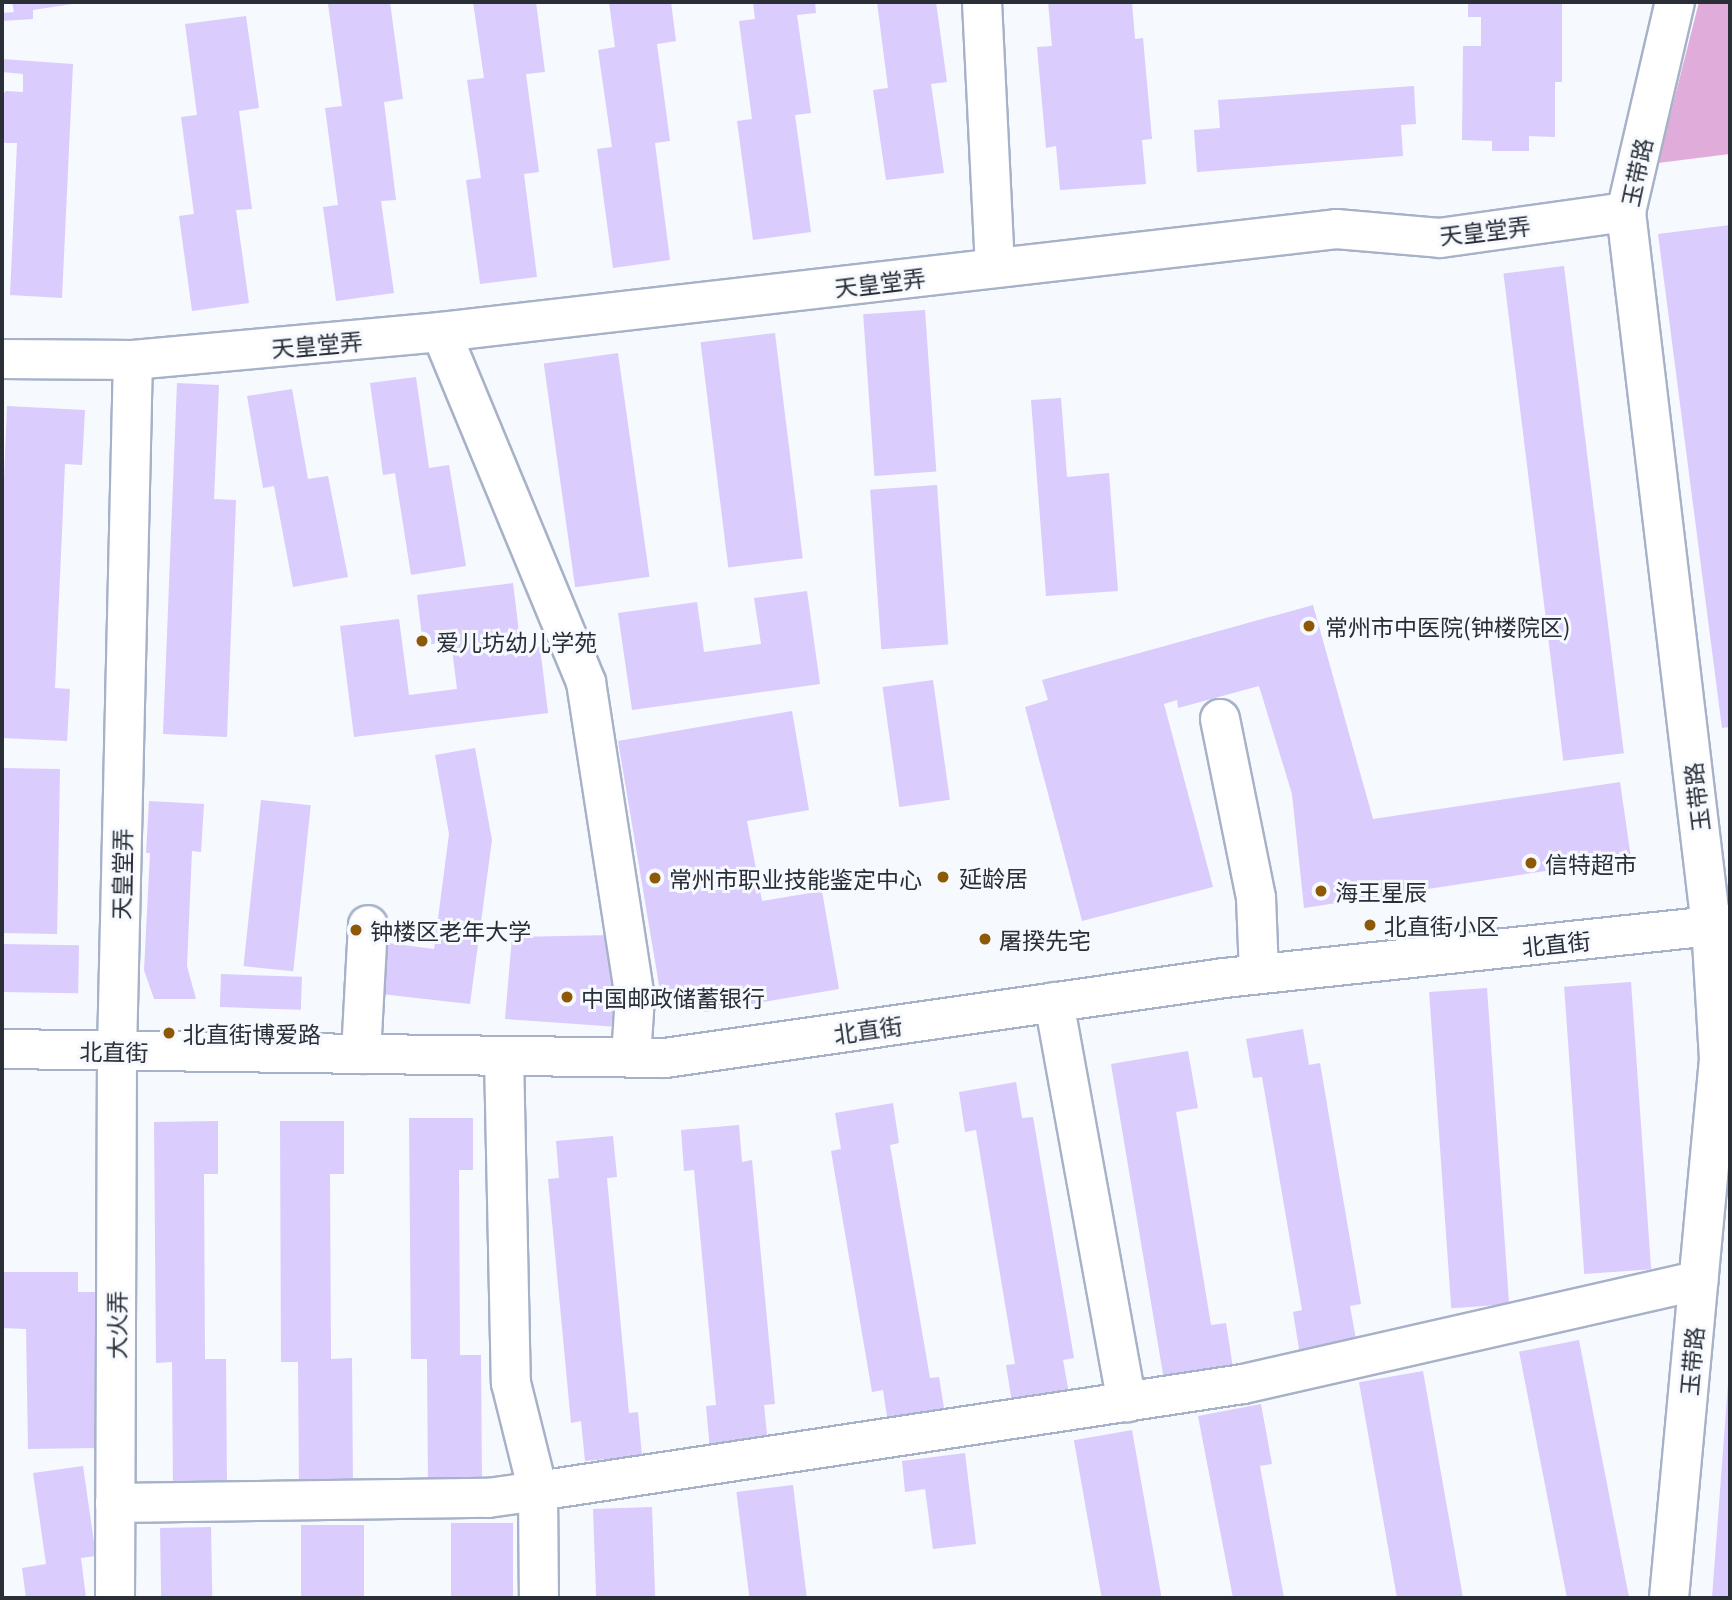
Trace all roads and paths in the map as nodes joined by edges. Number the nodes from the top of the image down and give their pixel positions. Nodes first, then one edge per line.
1 (982, 2) edge
2 (1675, 2) edge
3 (1626, 212) junction
4 (995, 268) junction
5 (441, 332) junction
6 (2, 359) edge
7 (133, 360) junction
8 (1220, 719) dead end
9 (368, 925) dead end
10 (1721, 925) edge
11 (1259, 974) junction
12 (1055, 1002) junction
13 (2, 1049) edge
14 (117, 1052) junction
15 (361, 1055) junction
16 (505, 1056) junction
17 (631, 1058) junction
18 (1698, 1282) junction
19 (1127, 1402) junction
20 (538, 1491) junction
21 (115, 1503) junction
22 (115, 1598) edge
23 (539, 1598) edge
24 (1669, 1598) edge

1 - 4 street
2 - 3 street, 玉带路
3 - 4 street, 天皇堂弄
3 - 10 street, 玉带路
4 - 5 street, 天皇堂弄
5 - 7 street, 天皇堂弄
5 - 17 street
6 - 7 street, 天皇堂弄
7 - 14 street, 天皇堂弄
8 - 11 street
9 - 15 street
10 - 11 street, 北直街
10 - 18 street, 玉带路
11 - 12 street, 北直街
12 - 17 street, 北直街
12 - 19 street
13 - 14 street, 北直街
14 - 15 street, 北直街
14 - 21 street, 大火弄
15 - 16 street, 北直街
16 - 17 street, 北直街
16 - 20 street
18 - 19 street
18 - 24 street, 玉带路
19 - 20 street
20 - 21 street
20 - 23 street
21 - 22 street, 大火弄

